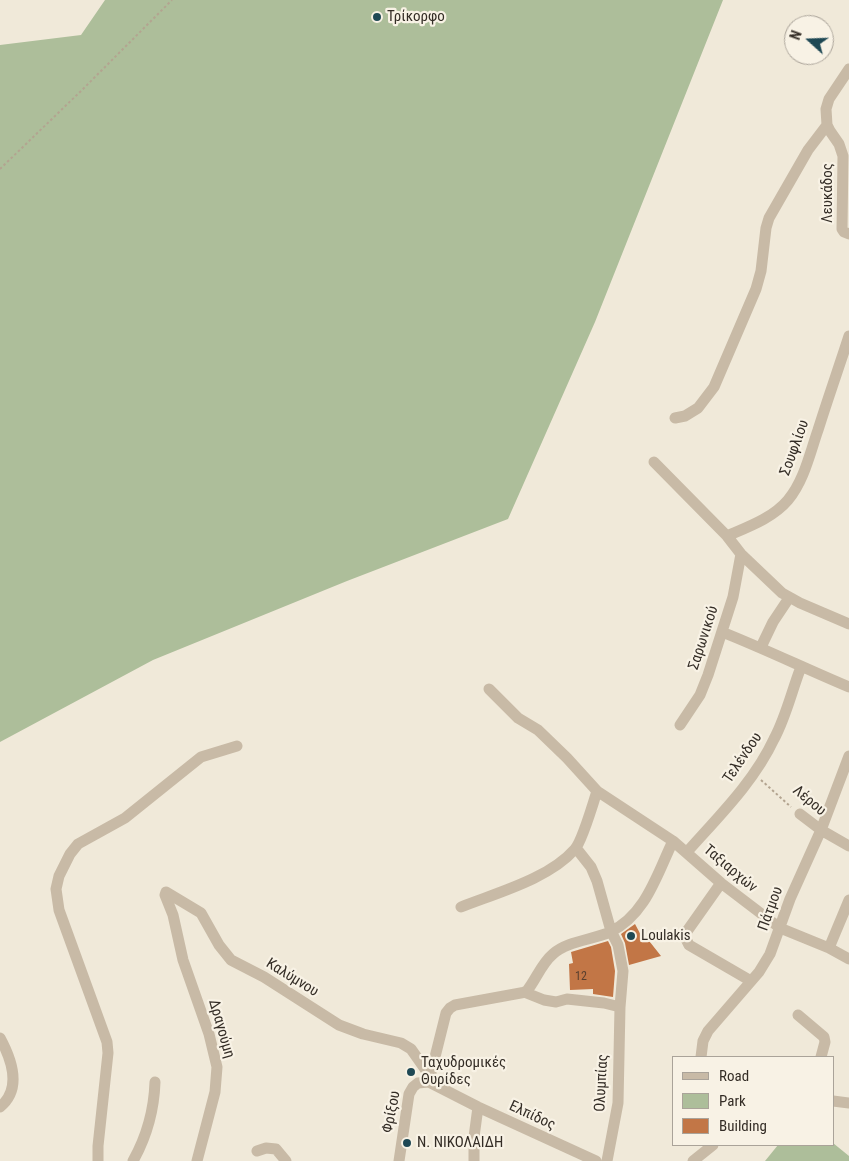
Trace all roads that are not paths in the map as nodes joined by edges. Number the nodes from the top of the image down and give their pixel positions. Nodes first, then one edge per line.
1 (849, 69) edge
2 (828, 125) junction
3 (849, 234) edge
4 (849, 336) edge
5 (675, 418) dead end
6 (654, 462) dead end
7 (726, 536) junction
8 (740, 554) junction
9 (789, 598) junction
10 (849, 624) edge
11 (722, 632) junction
12 (760, 647) junction
13 (801, 667) junction
14 (849, 687) edge
15 (489, 689) dead end
16 (680, 725) dead end
17 (237, 746) dead end
18 (849, 756) edge
19 (597, 791) junction
20 (800, 814) road end
21 (821, 830) junction
22 (673, 841) junction
23 (849, 846) edge
24 (576, 848) junction
25 (687, 852) junction
26 (721, 883) junction
27 (849, 900) edge
28 (169, 907) joint
29 (461, 907) dead end
30 (780, 928) junction
31 (611, 932) junction
32 (829, 948) junction
33 (849, 959) edge
34 (751, 981) junction
35 (524, 992) junction
36 (620, 1007) junction
37 (798, 1015) dead end
38 (0, 1038) edge
39 (701, 1056) edge
40 (821, 1056) edge
41 (430, 1079) junction
42 (155, 1082) dead end
43 (834, 1101) edge
44 (849, 1103) edge
45 (0, 1107) edge
46 (478, 1107) junction
47 (702, 1149) edge
48 (257, 1151) dead end
49 (98, 1161) edge
50 (133, 1161) edge
51 (197, 1161) edge
52 (286, 1161) edge
53 (399, 1161) edge
54 (474, 1161) edge
55 (596, 1161) edge
56 (607, 1161) edge
57 (693, 1161) edge

1 - 2 street
2 - 3 street, Λευκάδος
2 - 5 street
4 - 7 street, Σουφλίου
6 - 7 street
7 - 8 street
8 - 9 street
8 - 11 street, Σαρωνικού
9 - 10 street
9 - 12 street
11 - 12 street
11 - 16 street, Σαρωνικού
12 - 13 street
13 - 14 street
13 - 25 street, Τελένδου
15 - 19 street, Ταξιαρχών
17 - 49 street
18 - 21 street, Πάτμου
19 - 22 street, Ταξιαρχών
19 - 24 street
20 - 21 street, Λέρου
21 - 23 street, Λέρου
21 - 30 street, Πάτμου
22 - 25 street, Ταξιαρχών
22 - 31 street
24 - 29 street
24 - 31 street, Ολυμπίας
25 - 26 street, Ταξιαρχών
26 - 30 street, Ταξιαρχών
26 - 34 street
27 - 32 street
28 - 41 street, Καλύμνου
28 - 51 street, Δραγούμη
30 - 32 street, Ταξιαρχών
30 - 34 street, Πάτμου
31 - 35 street
31 - 36 street, Ολυμπίας
32 - 33 street, Ταξιαρχών
34 - 39 street, Πάτμου
35 - 36 street
35 - 41 street
36 - 56 street, Ολυμπίας
37 - 40 street
38 - 45 street
41 - 46 street, Ελπίδος
41 - 53 street, Φρίξου
42 - 50 street
43 - 44 street
46 - 54 street
46 - 55 street, Ελπίδος
47 - 57 street
48 - 52 street

